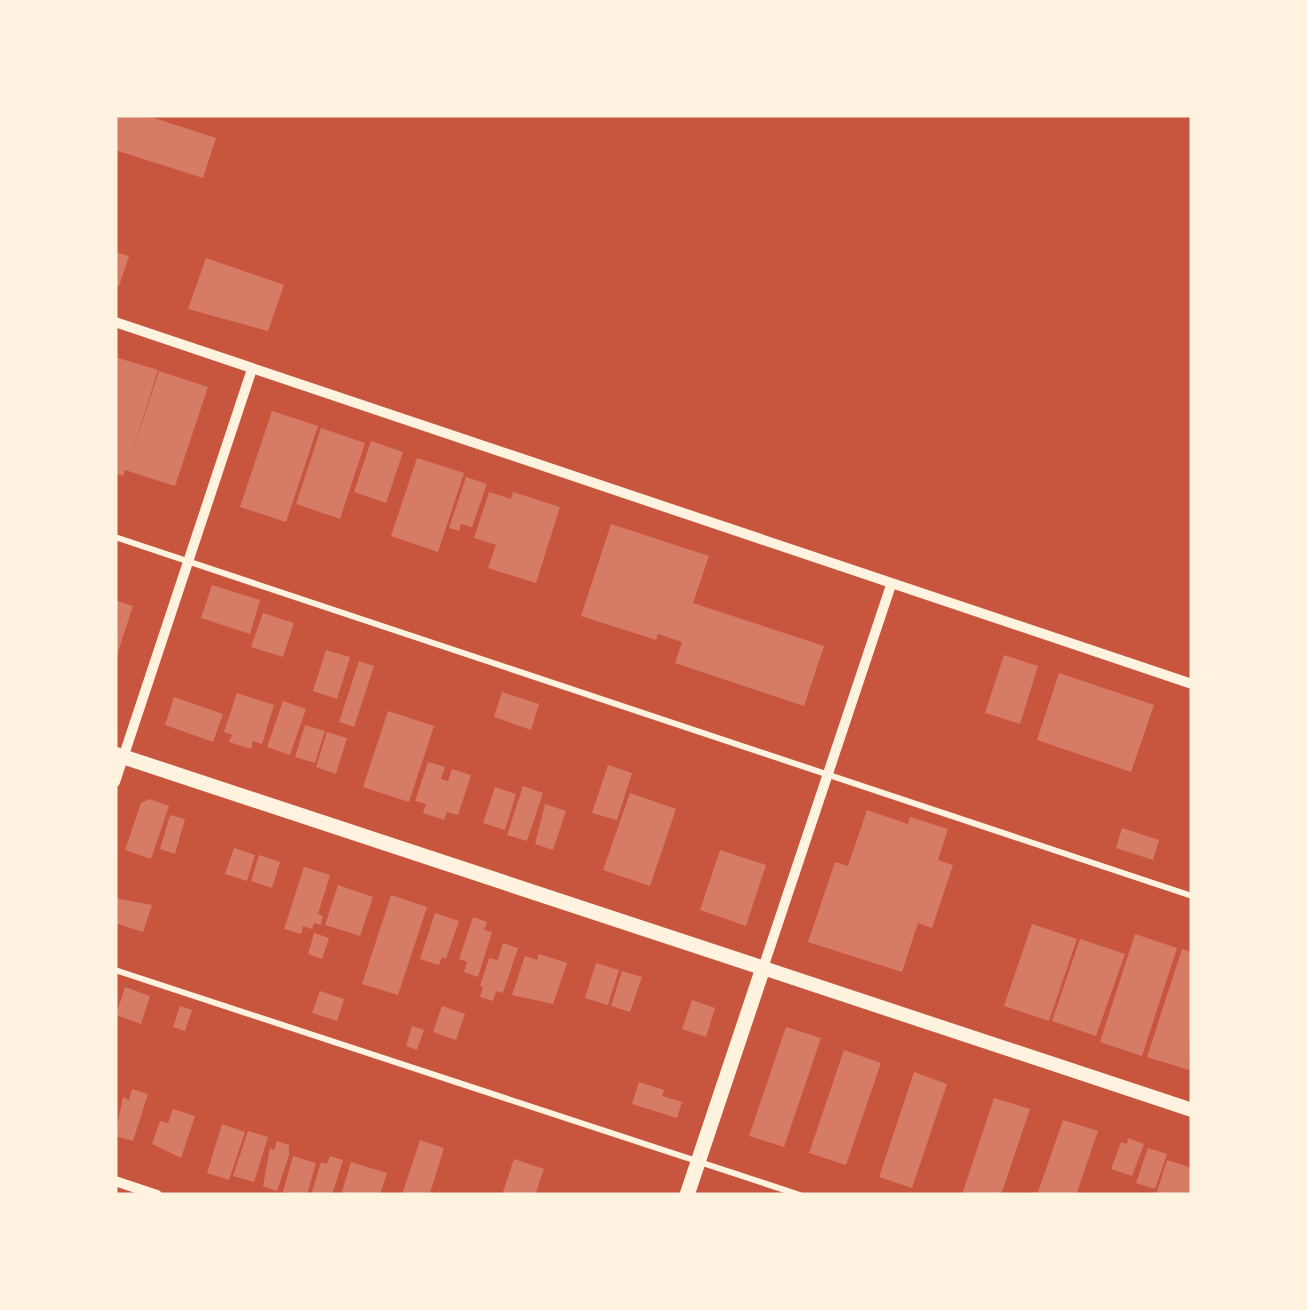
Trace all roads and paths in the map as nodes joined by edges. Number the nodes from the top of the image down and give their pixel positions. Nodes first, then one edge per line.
1 (115, 322) edge
2 (252, 368) junction
3 (115, 538) edge
4 (186, 560) junction
5 (891, 585) junction
6 (1192, 684) edge
7 (119, 755) edge
8 (828, 775) junction
9 (115, 782) edge
10 (1192, 896) edge
11 (763, 968) junction
12 (115, 970) edge
13 (1192, 1110) edge
14 (698, 1161) junction
15 (115, 1181) edge
16 (157, 1195) edge
17 (688, 1195) edge
18 (800, 1195) edge

1 - 2 street
2 - 4 street
2 - 5 street
3 - 4 lane
4 - 7 street
4 - 8 lane
5 - 6 street
5 - 8 street
7 - 9 street
7 - 11 main road
8 - 10 lane
8 - 11 street
11 - 13 street
11 - 14 main road
12 - 14 lane
14 - 17 main road
14 - 18 lane
15 - 16 street

